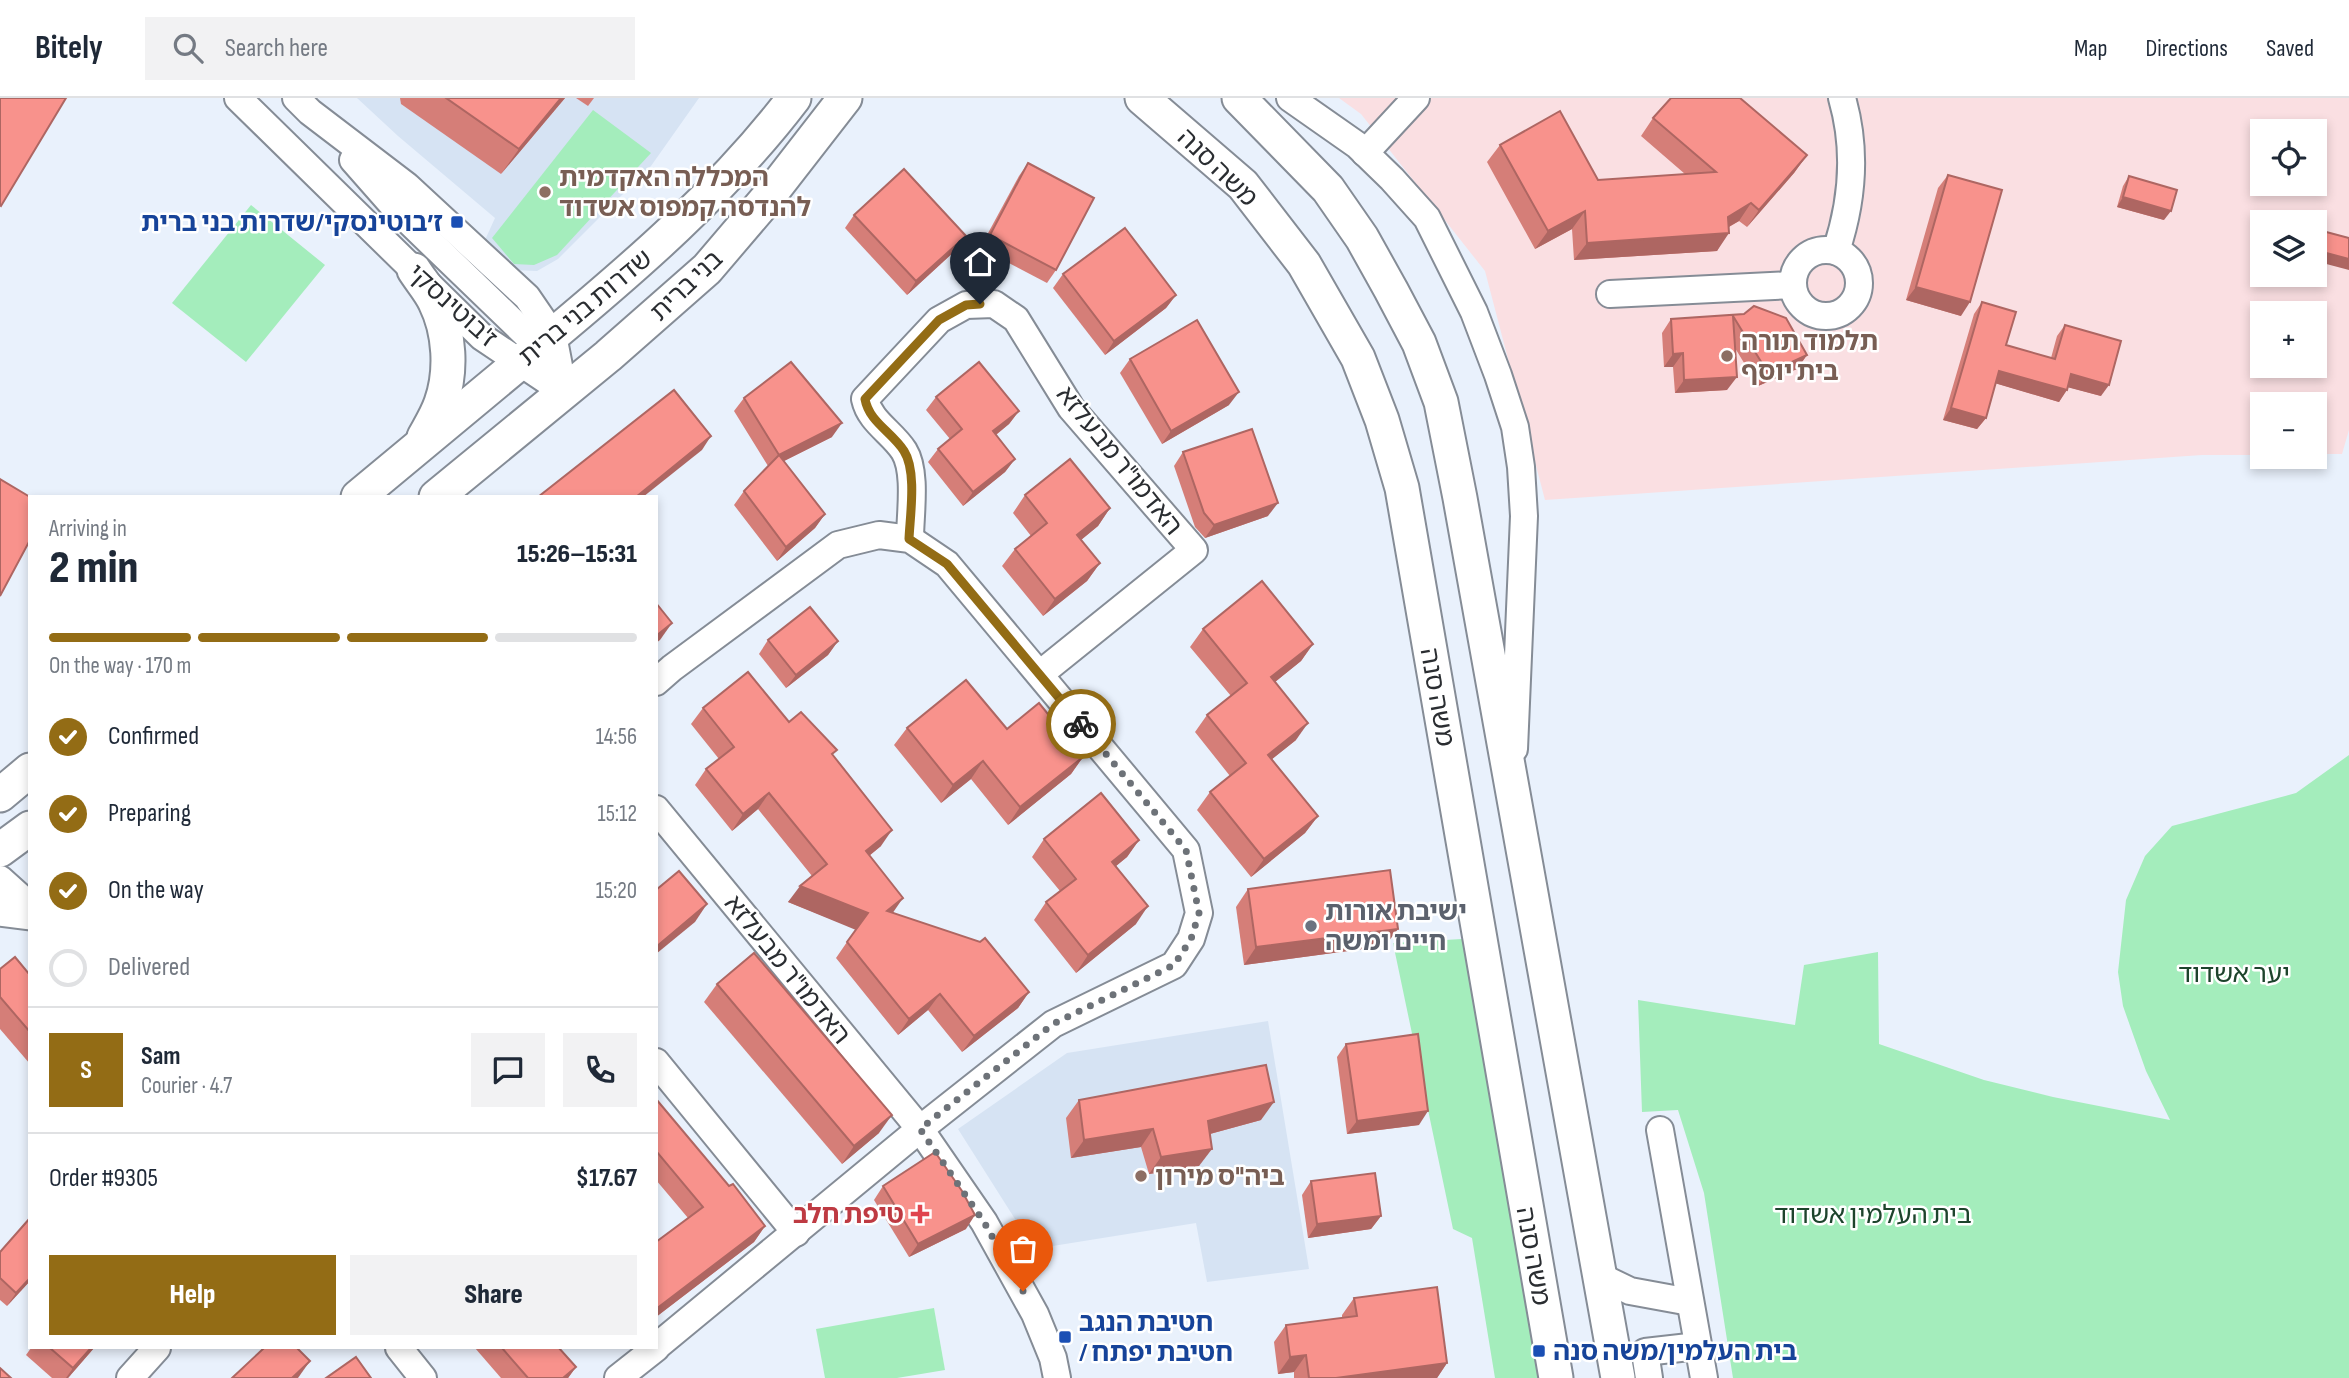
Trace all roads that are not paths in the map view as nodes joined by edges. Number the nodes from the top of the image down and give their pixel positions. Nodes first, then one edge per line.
1 (238, 98) edge
2 (794, 98) edge
3 (845, 98) edge
4 (1142, 98) edge
5 (1239, 98) edge
6 (1290, 98) edge
7 (1416, 98) edge
8 (1842, 98) edge
9 (303, 105) edge
10 (1365, 153) junction
11 (1836, 251) junction
12 (414, 270) junction
13 (1793, 285) junction
14 (1610, 293) dead end
15 (537, 348) junction
16 (564, 392) junction
17 (419, 446) junction
18 (360, 495) edge
19 (438, 495) edge
20 (909, 539) junction
21 (1040, 674) junction
22 (658, 680) edge
23 (1512, 793) junction
24 (658, 811) edge
25 (28, 829) edge
26 (0, 850) edge
27 (0, 879) edge
28 (28, 904) edge
29 (0, 909) edge
30 (28, 912) edge
31 (658, 1064) edge
32 (920, 1129) junction
33 (1660, 1130) dead end
34 (796, 1233) junction
35 (1601, 1277) junction
36 (1690, 1302) junction
37 (658, 1345) edge
38 (1698, 1346) junction
39 (156, 1349) edge
40 (400, 1349) edge
41 (654, 1349) edge
42 (130, 1378) edge
43 (423, 1378) edge
44 (618, 1378) edge
45 (1058, 1378) edge
46 (1556, 1378) edge
47 (1618, 1378) edge
48 (1649, 1378) edge
49 (1704, 1378) edge

1 - 12 street, ז'בוטינסקי
2 - 15 main road, שדרות בני ברית
3 - 16 main road, בני ברית
4 - 46 main road, משה סנה
5 - 23 main road
6 - 10 street
7 - 10 street
8 - 11 street
9 - 15 street, ז'בוטינסקי
10 - 23 street
11 - 13 street
11 - 13 street
12 - 15 street, ז'בוטינסקי
12 - 17 main road
13 - 14 street
15 - 16 street, ז'בוטינסקי
15 - 16 street, ז'בוטינסקי
15 - 17 main road, שדרות בני ברית
16 - 19 main road, שדרות בני ברית
17 - 18 main road, שדרות בני ברית
20 - 21 street
20 - 21 street, האדמו"ר מבעלזא
20 - 22 street
21 - 32 street
23 - 35 main road
24 - 32 street, האדמו"ר מבעלזא
25 - 26 main road
27 - 28 street
29 - 30 main road
31 - 34 street
32 - 34 street
32 - 45 street, האדמו"ר מבעלזא
33 - 36 street
34 - 37 street
35 - 36 street
35 - 47 main road
36 - 38 street
38 - 48 street
38 - 49 street
39 - 42 street
40 - 43 street
41 - 44 street

